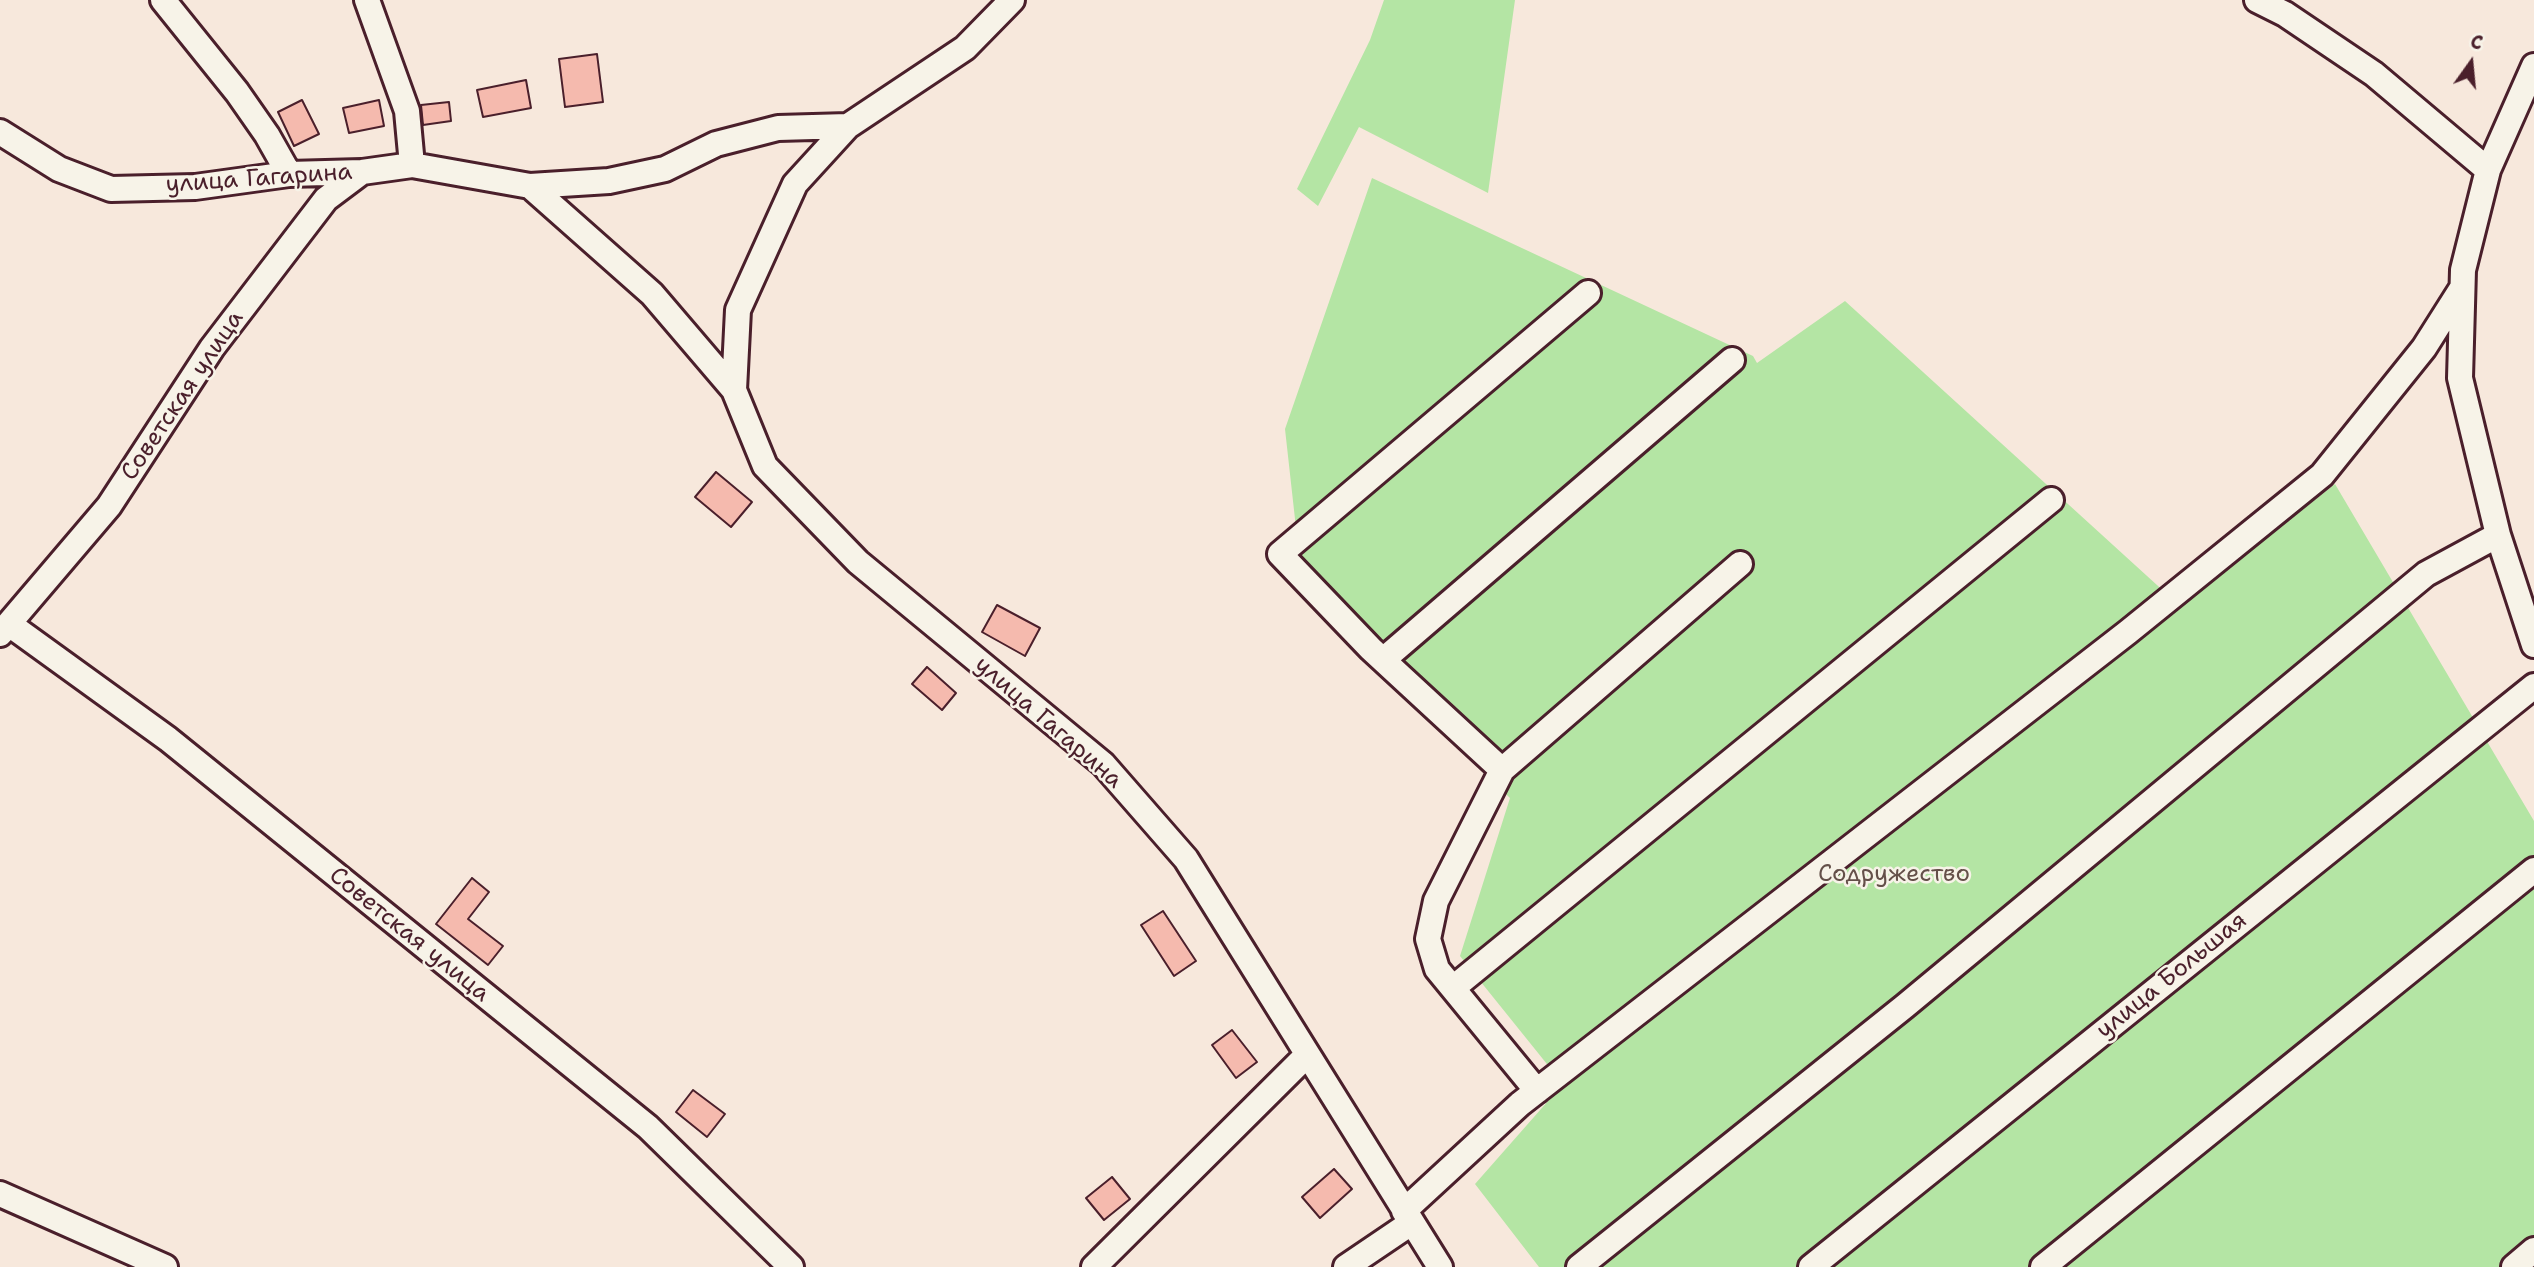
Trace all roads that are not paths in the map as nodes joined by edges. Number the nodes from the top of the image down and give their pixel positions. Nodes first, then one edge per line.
1 (163, 0) edge
2 (367, 0) edge
3 (1012, 0) edge
4 (2257, 0) edge
5 (2534, 66) edge
6 (848, 127) junction
7 (0, 132) edge
8 (412, 165) junction
9 (2488, 170) junction
10 (362, 172) junction
11 (289, 174) junction
12 (530, 186) junction
13 (2462, 288) junction
14 (1588, 293) dead end
15 (1732, 360) dead end
16 (734, 390) junction
17 (2051, 500) dead end
18 (2498, 536) junction
19 (1740, 564) dead end
20 (4, 629) edge
21 (2534, 645) edge
22 (1383, 660) junction
23 (2534, 686) edge
24 (1502, 770) junction
25 (2534, 870) edge
26 (1453, 988) junction
27 (1307, 1055) junction
28 (1537, 1091) junction
29 (0, 1194) edge
30 (1408, 1217) junction
31 (2534, 1250) edge
32 (165, 1267) edge
33 (791, 1267) edge
34 (1094, 1267) edge
35 (1346, 1267) edge
36 (1440, 1267) edge
37 (1579, 1267) edge
38 (1811, 1267) edge
39 (2043, 1267) edge
40 (2514, 1267) edge

1 - 11 street
2 - 8 street
3 - 6 street, улица Гагарина
4 - 9 street
5 - 9 street
6 - 12 street, улица Гагарина
6 - 16 street, улица Гагарина
7 - 11 street, улица Гагарина
8 - 10 street, улица Гагарина
8 - 12 street, улица Гагарина
9 - 13 street
10 - 11 street, улица Гагарина
10 - 20 street, Советская улица
12 - 16 street, улица Гагарина
13 - 18 street
13 - 28 street
14 - 22 street
15 - 22 street
16 - 27 street, улица Гагарина
17 - 26 street
18 - 21 street
18 - 37 street
19 - 24 street
20 - 33 street, Советская улица
22 - 24 street
23 - 38 street, улица Большая
24 - 26 street
25 - 39 street
26 - 28 street
27 - 30 street, улица Гагарина
27 - 34 street
28 - 30 street
29 - 32 street
30 - 35 street
30 - 36 street, улица Гагарина
31 - 40 street

